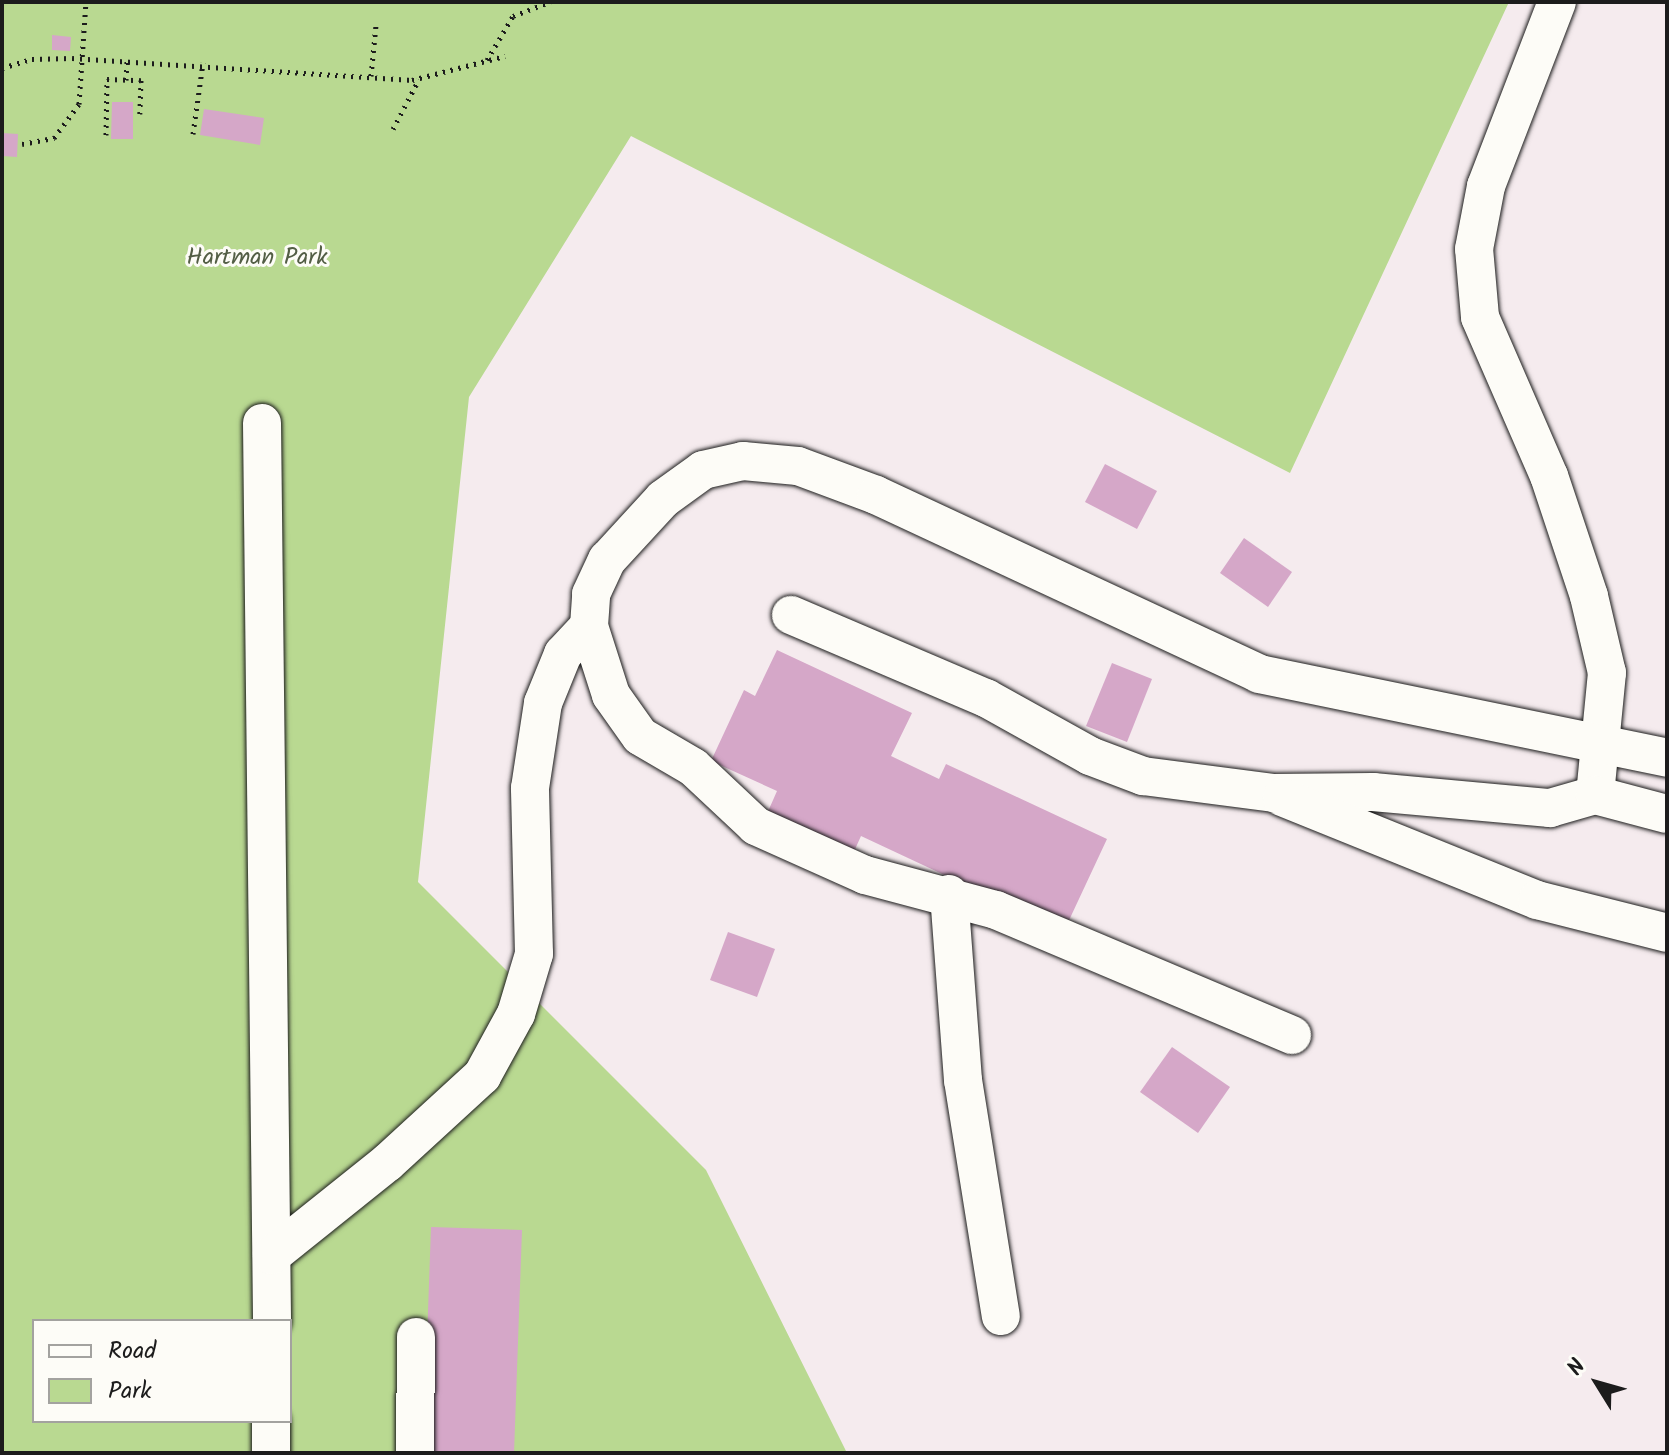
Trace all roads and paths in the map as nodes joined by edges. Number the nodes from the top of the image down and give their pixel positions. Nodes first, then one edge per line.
1 (86, 2) edge
2 (550, 2) edge
3 (1557, 2) edge
4 (376, 25) dead end
5 (505, 56) dead end
6 (83, 59) junction
7 (127, 60) junction
8 (487, 61) junction
9 (203, 63) junction
10 (2, 68) edge
11 (371, 76) junction
12 (420, 78) junction
13 (126, 80) junction
14 (140, 114) dead end
15 (393, 129) dead end
16 (193, 134) dead end
17 (106, 135) dead end
18 (22, 144) dead end
19 (262, 423) dead end
20 (791, 615) dead end
21 (589, 626) junction
22 (1602, 741) junction
23 (1667, 758) edge
24 (1274, 793) junction
25 (1595, 795) junction
26 (1667, 814) edge
27 (949, 894) junction
28 (1667, 933) edge
29 (1292, 1035) dead end
30 (272, 1255) junction
31 (1001, 1316) dead end
32 (272, 1319) edge
33 (416, 1337) dead end
34 (271, 1423) edge
35 (271, 1453) edge
36 (415, 1453) edge

1 - 6 path
2 - 8 path
3 - 22 lane
4 - 11 path
5 - 8 path
6 - 7 path
6 - 10 path
6 - 18 path
7 - 9 path
7 - 13 path
8 - 12 path
9 - 11 path
9 - 16 path
11 - 12 path
12 - 15 path
13 - 14 path
13 - 17 path
19 - 30 lane
20 - 24 lane
21 - 22 lane
21 - 27 lane
21 - 30 lane
22 - 23 lane
22 - 25 lane
24 - 25 lane
24 - 28 lane
25 - 26 lane
27 - 29 lane
27 - 31 lane
30 - 32 lane
33 - 36 lane
34 - 35 lane

